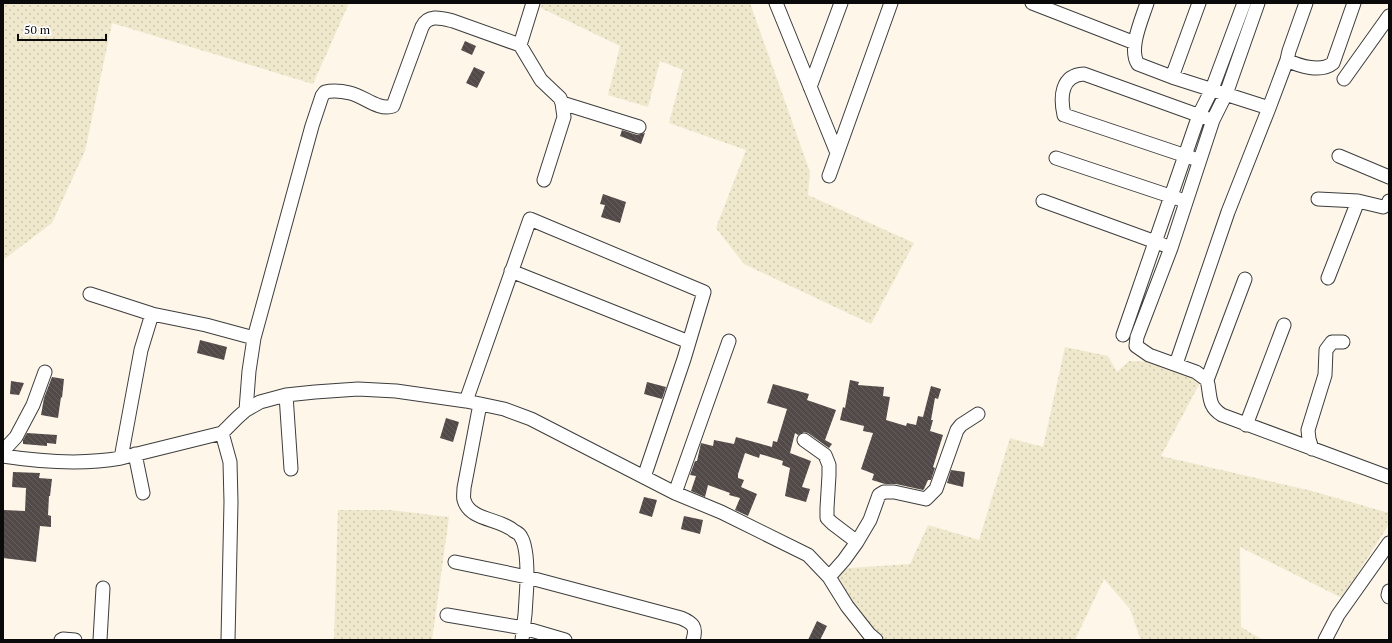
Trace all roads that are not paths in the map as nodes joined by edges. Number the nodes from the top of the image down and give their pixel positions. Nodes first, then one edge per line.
1 (533, 3) edge
2 (776, 3) edge
3 (891, 3) edge
4 (1032, 3) edge
5 (1199, 3) edge
6 (1244, 3) edge
7 (1258, 3) edge
8 (1306, 3) edge
9 (1354, 3) edge
10 (836, 4) edge
11 (1145, 4) edge
12 (1389, 16) edge
13 (1135, 43) junction
14 (520, 45) junction
15 (1287, 60) junction
16 (1172, 77) junction
17 (1344, 79) dead end
18 (810, 87) junction
19 (1212, 89) junction
20 (1226, 94) junction
21 (562, 102) junction
22 (1269, 108) junction
23 (1199, 115) junction
24 (1213, 120) junction
25 (639, 127) dead end
26 (837, 153) junction
27 (1185, 155) junction
28 (1338, 156) dead end
29 (1056, 158) dead end
30 (1200, 160) junction
31 (829, 176) dead end
32 (1389, 177) edge
33 (544, 180) dead end
34 (1172, 196) junction
35 (1318, 199) dead end
36 (1389, 200) edge
37 (1043, 201) dead end
38 (1186, 201) junction
39 (1358, 201) junction
40 (1156, 242) junction
41 (1171, 248) junction
42 (511, 272) junction
43 (1328, 278) dead end
44 (1245, 279) dead end
45 (90, 294) dead end
46 (152, 314) junction
47 (1284, 325) dead end
48 (1123, 335) dead end
49 (254, 338) junction
50 (729, 341) dead end
51 (688, 342) junction
52 (1343, 342) dead end
53 (1176, 364) junction
54 (45, 372) dead end
55 (1207, 380) junction
56 (286, 395) junction
57 (466, 401) junction
58 (480, 404) junction
59 (246, 410) junction
60 (978, 414) dead end
61 (1246, 425) junction
62 (222, 433) junction
63 (804, 440) dead end
64 (1312, 449) junction
65 (3, 451) edge
66 (135, 454) junction
67 (3, 456) edge
68 (121, 458) junction
69 (291, 469) dead end
70 (644, 477) junction
71 (1389, 477) edge
72 (143, 493) dead end
73 (675, 493) junction
74 (857, 542) junction
75 (1389, 543) edge
76 (455, 562) dead end
77 (527, 577) junction
78 (829, 577) junction
79 (103, 588) dead end
80 (1389, 591) edge
81 (1389, 597) edge
82 (447, 615) dead end
83 (523, 634) edge
84 (61, 640) edge
85 (75, 640) edge
86 (100, 640) edge
87 (228, 640) edge
88 (565, 640) edge
89 (693, 640) edge
90 (876, 640) edge
91 (1325, 640) edge

1 - 14 street
2 - 18 street
3 - 26 street
4 - 13 street
5 - 16 street
6 - 19 street
7 - 20 street
8 - 15 street
9 - 15 street
10 - 18 street
11 - 13 street
12 - 17 street
13 - 16 street
14 - 21 street
14 - 49 street
15 - 22 street
16 - 19 street
18 - 26 street
19 - 20 street
19 - 23 street
20 - 22 street
20 - 24 street
21 - 25 street
21 - 33 street
22 - 53 street
23 - 24 street
23 - 27 street
23 - 27 street
24 - 30 street
26 - 31 street
27 - 30 street
27 - 34 street
28 - 32 street
29 - 34 street
30 - 38 street
34 - 38 street
34 - 40 street
35 - 39 street
36 - 39 street
37 - 40 street
38 - 41 street
39 - 43 street
40 - 41 street
40 - 48 street
41 - 53 street
42 - 51 street
42 - 51 street
42 - 57 street
44 - 55 street
45 - 46 street
46 - 49 street
46 - 68 street
47 - 61 street
49 - 59 street
50 - 73 street
51 - 70 street
52 - 64 street
53 - 55 street
54 - 65 street
55 - 61 street
56 - 57 street
56 - 59 street
56 - 69 street
57 - 58 street
58 - 70 street
58 - 77 street
59 - 62 street
60 - 74 street
61 - 64 street
62 - 66 street
62 - 87 street
63 - 74 street
64 - 71 street
66 - 68 street
66 - 72 street
67 - 68 street
70 - 73 street
73 - 78 street
74 - 78 street
75 - 91 street
76 - 77 street
77 - 83 street
77 - 89 street
78 - 90 street
79 - 86 street
80 - 81 street
82 - 83 street
83 - 88 street
84 - 85 street

